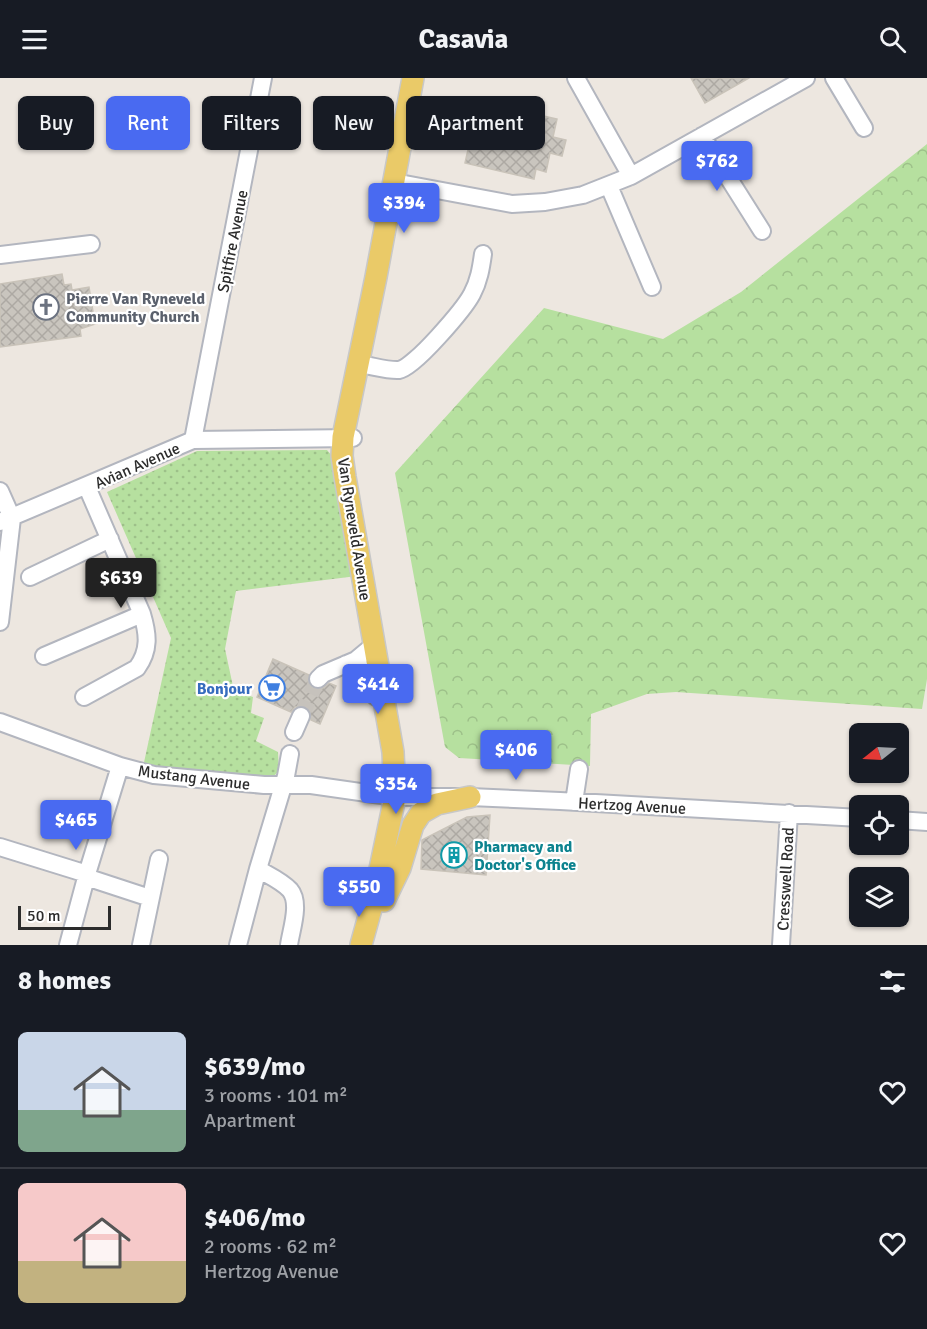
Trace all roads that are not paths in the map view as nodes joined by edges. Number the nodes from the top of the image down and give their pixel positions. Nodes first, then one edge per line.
1 (263, 78) edge
2 (413, 78) edge
3 (424, 78) edge
4 (576, 78) edge
5 (806, 78) edge
6 (834, 78) edge
7 (864, 128) dead end
8 (702, 136) junction
9 (631, 176) junction
10 (399, 183) junction
11 (609, 186) junction
12 (762, 231) dead end
13 (91, 244) dead end
14 (483, 254) dead end
15 (0, 255) edge
16 (652, 287) dead end
17 (362, 365) junction
18 (348, 438) junction
19 (193, 440) junction
20 (87, 487) junction
21 (0, 491) edge
22 (6, 520) edge
23 (110, 539) junction
24 (30, 577) dead end
25 (142, 614) junction
26 (0, 622) edge
27 (374, 645) junction
28 (44, 656) dead end
29 (346, 664) junction
30 (318, 679) tunnel mouth
31 (84, 697) dead end
32 (301, 716) tunnel mouth
33 (0, 722) edge
34 (388, 723) junction
35 (294, 732) dead end
36 (290, 754) dead end
37 (120, 766) junction
38 (579, 769) dead end
39 (284, 785) junction
40 (400, 797) junction
41 (470, 797) junction
42 (573, 802) junction
43 (789, 813) junction
44 (849, 817) edge
45 (909, 821) edge
46 (927, 822) edge
47 (0, 847) edge
48 (159, 859) dead end
49 (258, 869) junction
50 (87, 876) junction
51 (150, 898) junction
52 (384, 901) junction
53 (68, 945) edge
54 (141, 945) edge
55 (238, 945) edge
56 (289, 945) edge
57 (361, 945) edge
58 (372, 945) edge
59 (781, 945) edge

1 - 19 street, Spitfire Avenue
2 - 10 main road, Van Ryneveld Avenue
3 - 10 main road, Van Ryneveld Avenue
4 - 9 street
5 - 8 street
6 - 7 street
8 - 9 street
8 - 12 street
9 - 11 street
10 - 11 street
10 - 17 main road, Van Ryneveld Avenue
11 - 16 street
13 - 15 street
14 - 17 street
17 - 18 main road, Van Ryneveld Avenue
18 - 19 street, Avian Avenue
18 - 27 main road, Van Ryneveld Avenue
18 - 40 main road, Van Ryneveld Avenue
19 - 20 street, Avian Avenue
20 - 22 street, Avian Avenue
20 - 23 street
21 - 22 street
22 - 26 street
23 - 24 street
23 - 25 street
25 - 28 street
25 - 31 street
27 - 29 street
27 - 34 main road, Van Ryneveld Avenue
29 - 30 street
29 - 34 street
32 - 35 street
33 - 37 street, Mustang Avenue
34 - 40 main road, Van Ryneveld Avenue
36 - 39 street
37 - 39 street, Mustang Avenue
37 - 50 street
38 - 42 street
39 - 40 street, Mustang Avenue
39 - 49 street
40 - 41 street, Hertzog Avenue
40 - 52 main road, Van Ryneveld Avenue
40 - 57 main road, Van Ryneveld Avenue
41 - 42 street, Hertzog Avenue
41 - 52 main road
42 - 43 street, Hertzog Avenue
43 - 44 street, Hertzog Avenue
43 - 59 street, Cresswell Road
45 - 46 street
47 - 50 street
48 - 51 street
49 - 55 street
49 - 56 street
50 - 51 street
50 - 53 street
51 - 54 street
52 - 58 main road, Van Ryneveld Avenue

